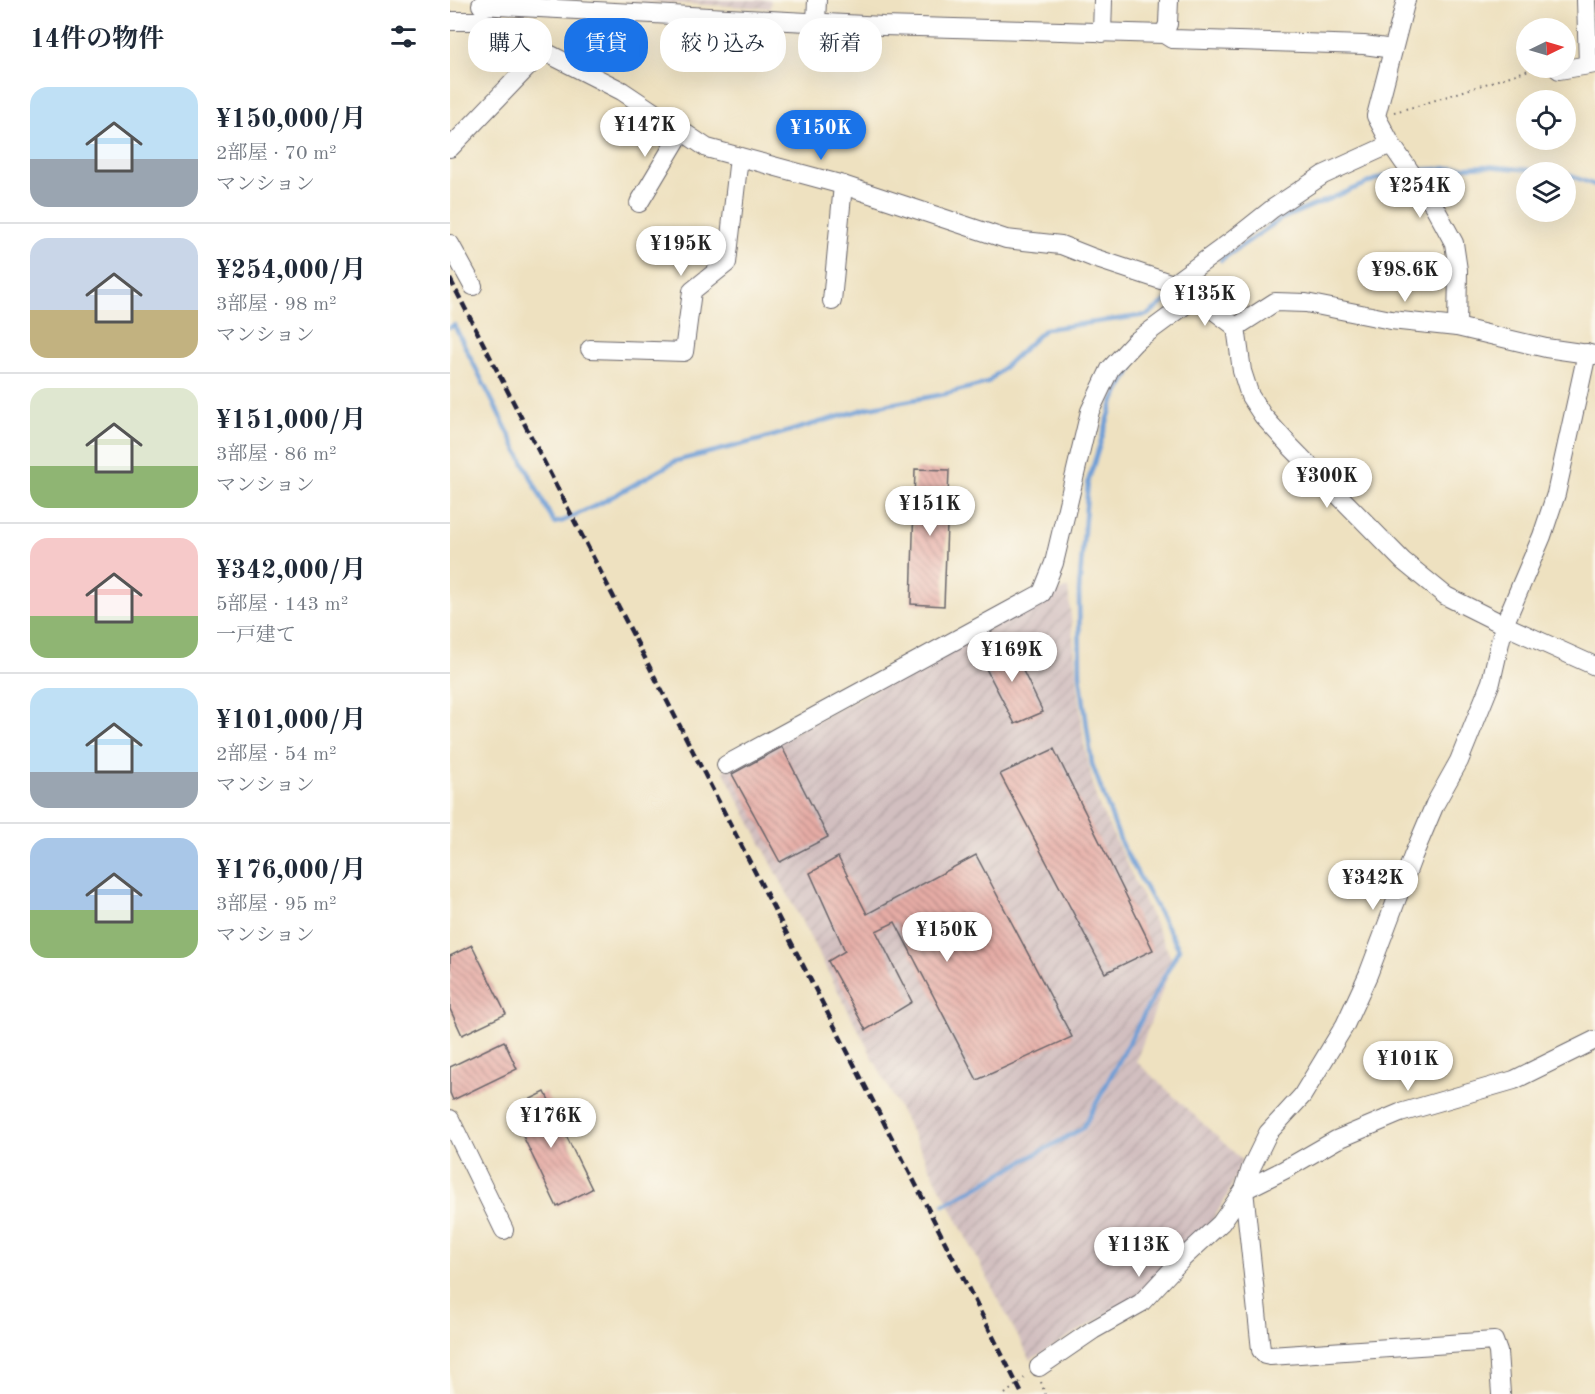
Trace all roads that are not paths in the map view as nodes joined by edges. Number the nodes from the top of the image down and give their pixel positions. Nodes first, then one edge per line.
1 (817, 0) edge
2 (1103, 0) edge
3 (1170, 0) edge
4 (1406, 0) edge
5 (1586, 0) edge
6 (481, 9) edge
7 (494, 18) edge
8 (816, 18) edge
9 (450, 21) edge
10 (798, 21) edge
11 (882, 25) edge
12 (1102, 33) junction
13 (1164, 34) junction
14 (1393, 48) junction
15 (552, 56) edge
16 (1576, 61) edge
17 (523, 72) edge
18 (682, 131) junction
19 (1391, 144) junction
20 (450, 148) edge
21 (739, 157) junction
22 (843, 185) junction
23 (639, 203) dead end
24 (450, 244) edge
25 (1173, 284) junction
26 (473, 286) dead end
27 (1196, 297) junction
28 (832, 301) dead end
29 (1236, 327) junction
30 (1457, 327) junction
31 (590, 349) dead end
32 (1591, 354) edge
33 (1504, 625) junction
34 (1595, 666) edge
35 (726, 765) dead end
36 (1595, 1040) edge
37 (450, 1119) edge
38 (1244, 1190) junction
39 (504, 1230) dead end
40 (1039, 1367) road end
41 (1501, 1394) edge

1 - 8 street
2 - 12 street
3 - 13 street
4 - 14 street
5 - 16 street
6 - 7 street
6 - 9 street
6 - 10 street
11 - 12 street
12 - 13 street
13 - 14 street
14 - 19 street
15 - 18 street
17 - 20 street
18 - 21 street
18 - 23 street
19 - 25 street
19 - 30 street
21 - 22 street
21 - 31 street
22 - 25 street
22 - 28 street
24 - 26 street
25 - 27 street
27 - 29 street
27 - 35 street
29 - 30 street
29 - 33 street
30 - 32 street
32 - 33 street
33 - 34 street
33 - 38 street
36 - 38 street
37 - 39 street
38 - 40 street
38 - 41 street

